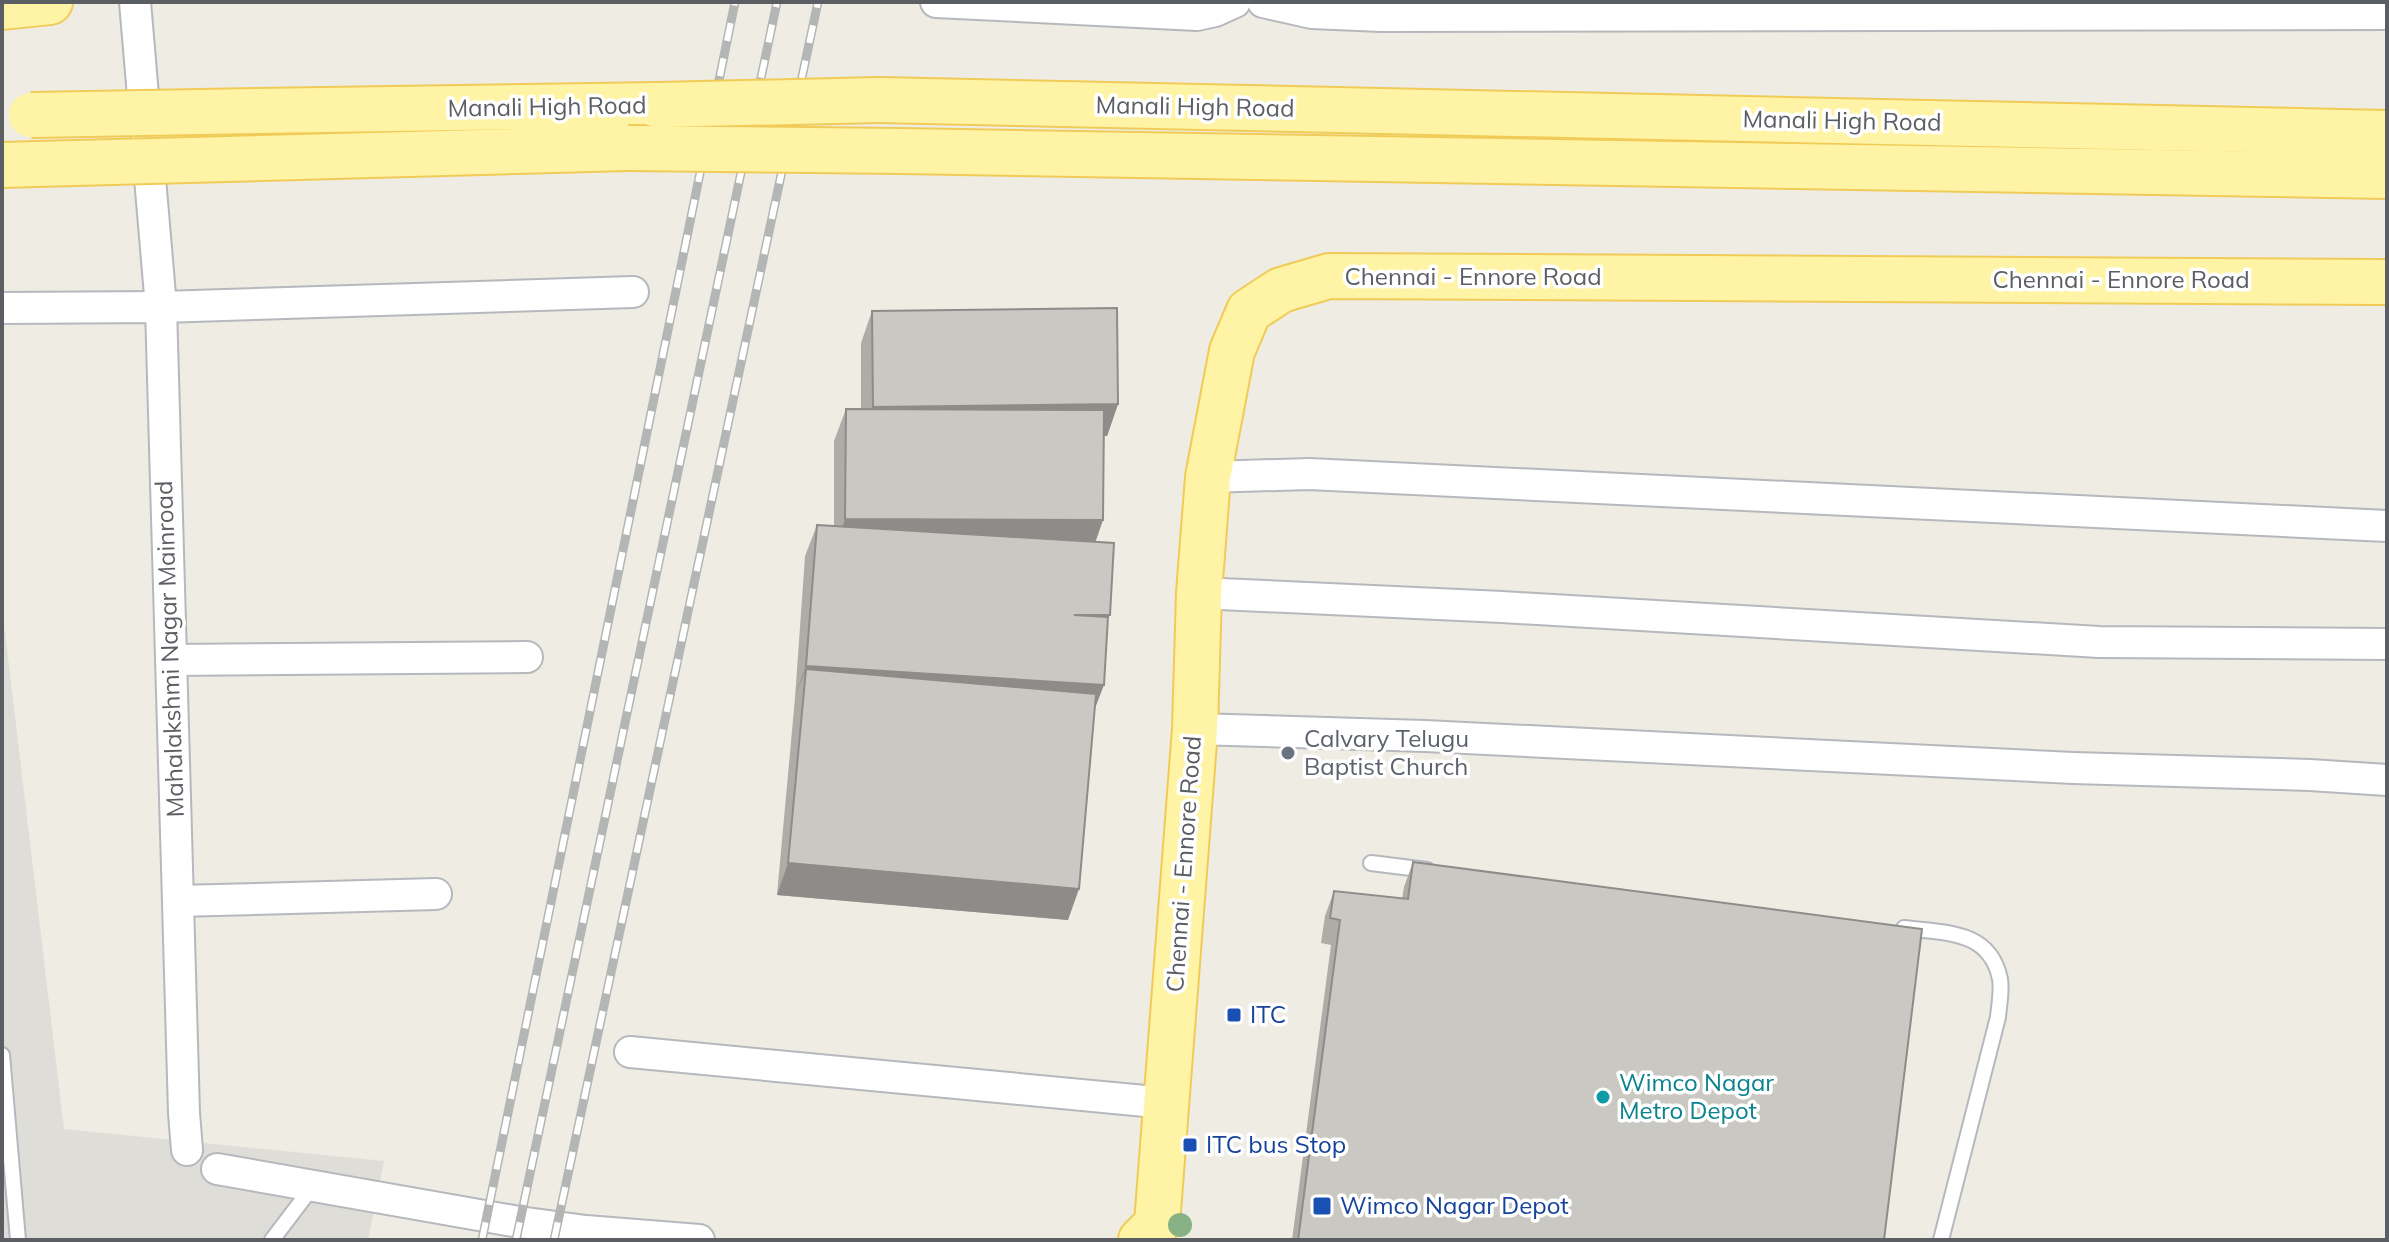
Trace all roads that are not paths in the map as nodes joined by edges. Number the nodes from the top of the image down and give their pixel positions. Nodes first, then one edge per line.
1 (50, 2) edge
2 (135, 2) edge
3 (936, 2) edge
4 (1235, 2) edge
5 (1263, 2) edge
6 (2, 7) edge
7 (2387, 14) edge
8 (16, 115) edge
9 (2387, 133) edge
10 (19, 164) edge
11 (2387, 176) edge
12 (2387, 282) edge
13 (633, 292) dead end
14 (161, 307) junction
15 (2, 308) edge
16 (1208, 477) junction
17 (2387, 526) edge
18 (1199, 593) junction
19 (2387, 644) edge
20 (527, 657) dead end
21 (171, 660) junction
22 (1195, 729) junction
23 (2387, 780) edge
24 (1371, 863) dead end
25 (1449, 873) edge
26 (436, 894) dead end
27 (178, 901) junction
28 (1889, 926) edge
29 (630, 1052) dead end
30 (2, 1055) edge
31 (1166, 1103) junction
32 (187, 1150) dead end
33 (217, 1169) dead end
34 (313, 1186) junction
35 (1153, 1235) edge
36 (18, 1240) edge
37 (272, 1240) edge
38 (699, 1240) edge
39 (1941, 1240) edge

1 - 6 main road
2 - 14 street, Mahalakshmi Nagar Mainroad
3 - 4 street
5 - 7 street
8 - 9 main road, Manali High Road, bridge
10 - 11 main road, Manali High Road, bridge
12 - 16 main road, Chennai - Ennore Road
13 - 14 street
14 - 15 street
14 - 21 street, Mahalakshmi Nagar Mainroad
16 - 17 street
16 - 18 main road, Chennai - Ennore Road
18 - 19 street
18 - 22 main road, Chennai - Ennore Road
20 - 21 street
21 - 27 street, Mahalakshmi Nagar Mainroad
22 - 23 street
22 - 31 main road, Chennai - Ennore Road
24 - 25 lane
26 - 27 street
27 - 32 street, Mahalakshmi Nagar Mainroad
28 - 39 lane
29 - 31 street
30 - 36 lane
31 - 35 main road, Chennai - Ennore Road
33 - 34 street
34 - 37 lane
34 - 38 street

